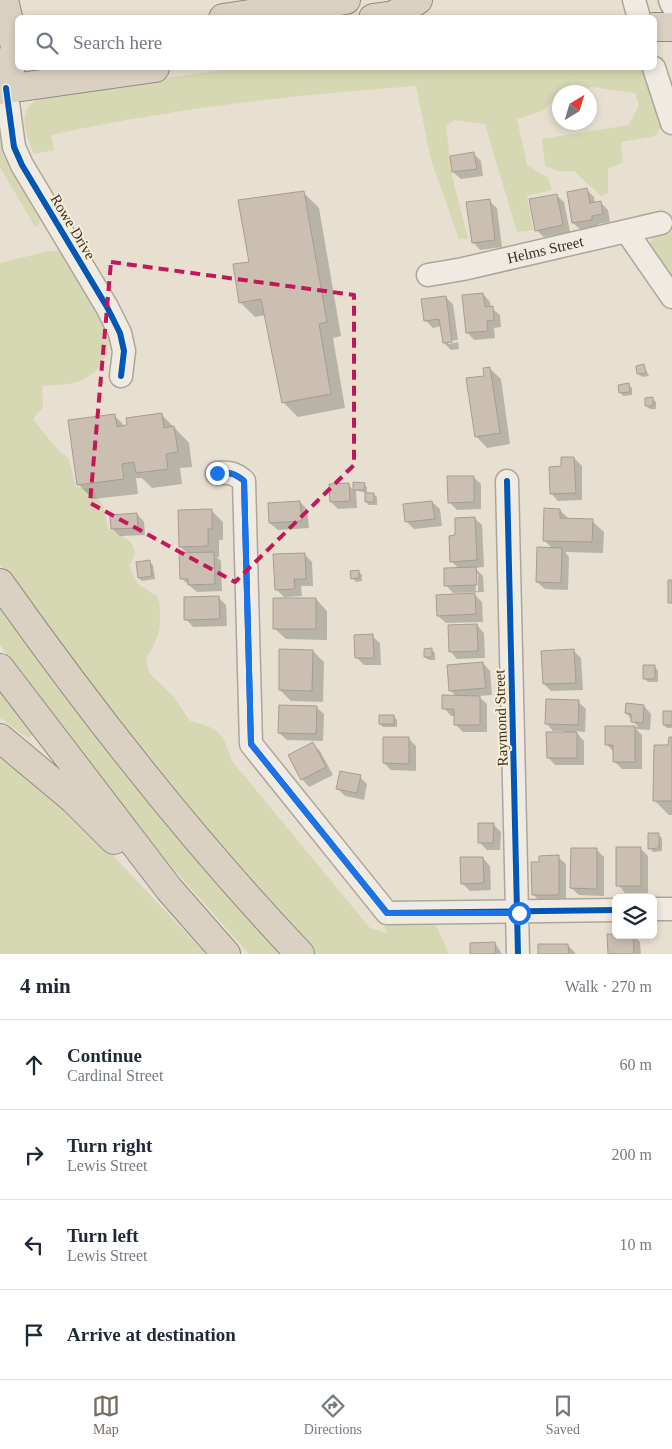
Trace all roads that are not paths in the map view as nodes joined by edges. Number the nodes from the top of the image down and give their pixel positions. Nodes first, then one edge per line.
1 (4, 0) edge
2 (346, 0) edge
3 (418, 0) edge
4 (634, 0) edge
5 (670, 0) edge
6 (672, 5) edge
7 (244, 15) edge
8 (394, 15) edge
9 (638, 15) edge
10 (657, 27) edge
11 (672, 27) edge
12 (11, 49) edge
13 (133, 70) edge
14 (655, 72) edge
15 (2, 85) edge
16 (672, 122) edge
17 (661, 223) dead end
18 (627, 232) junction
19 (428, 275) dead end
20 (672, 297) edge
21 (121, 376) dead end
22 (217, 473) dead end
23 (507, 480) dead end
24 (0, 583) edge
25 (0, 668) edge
26 (0, 738) edge
27 (169, 889) junction
28 (657, 909) edge
29 (672, 909) edge
30 (612, 910) edge
31 (519, 913) junction
32 (226, 954) edge
33 (300, 954) edge
34 (518, 954) edge

1 - 12 highway
2 - 7 highway
3 - 8 highway
4 - 9 street
5 - 6 street
10 - 11 highway
12 - 15 highway
13 - 15 highway
14 - 16 street
15 - 21 street, Rowe Drive
17 - 18 street, Helms Street
18 - 19 street, Helms Street
18 - 20 street
22 - 31 street
23 - 31 street, Raymond Street
24 - 33 highway
25 - 27 highway
26 - 27 highway
27 - 32 highway
28 - 29 street
30 - 31 street
31 - 34 street, Raymond Street

